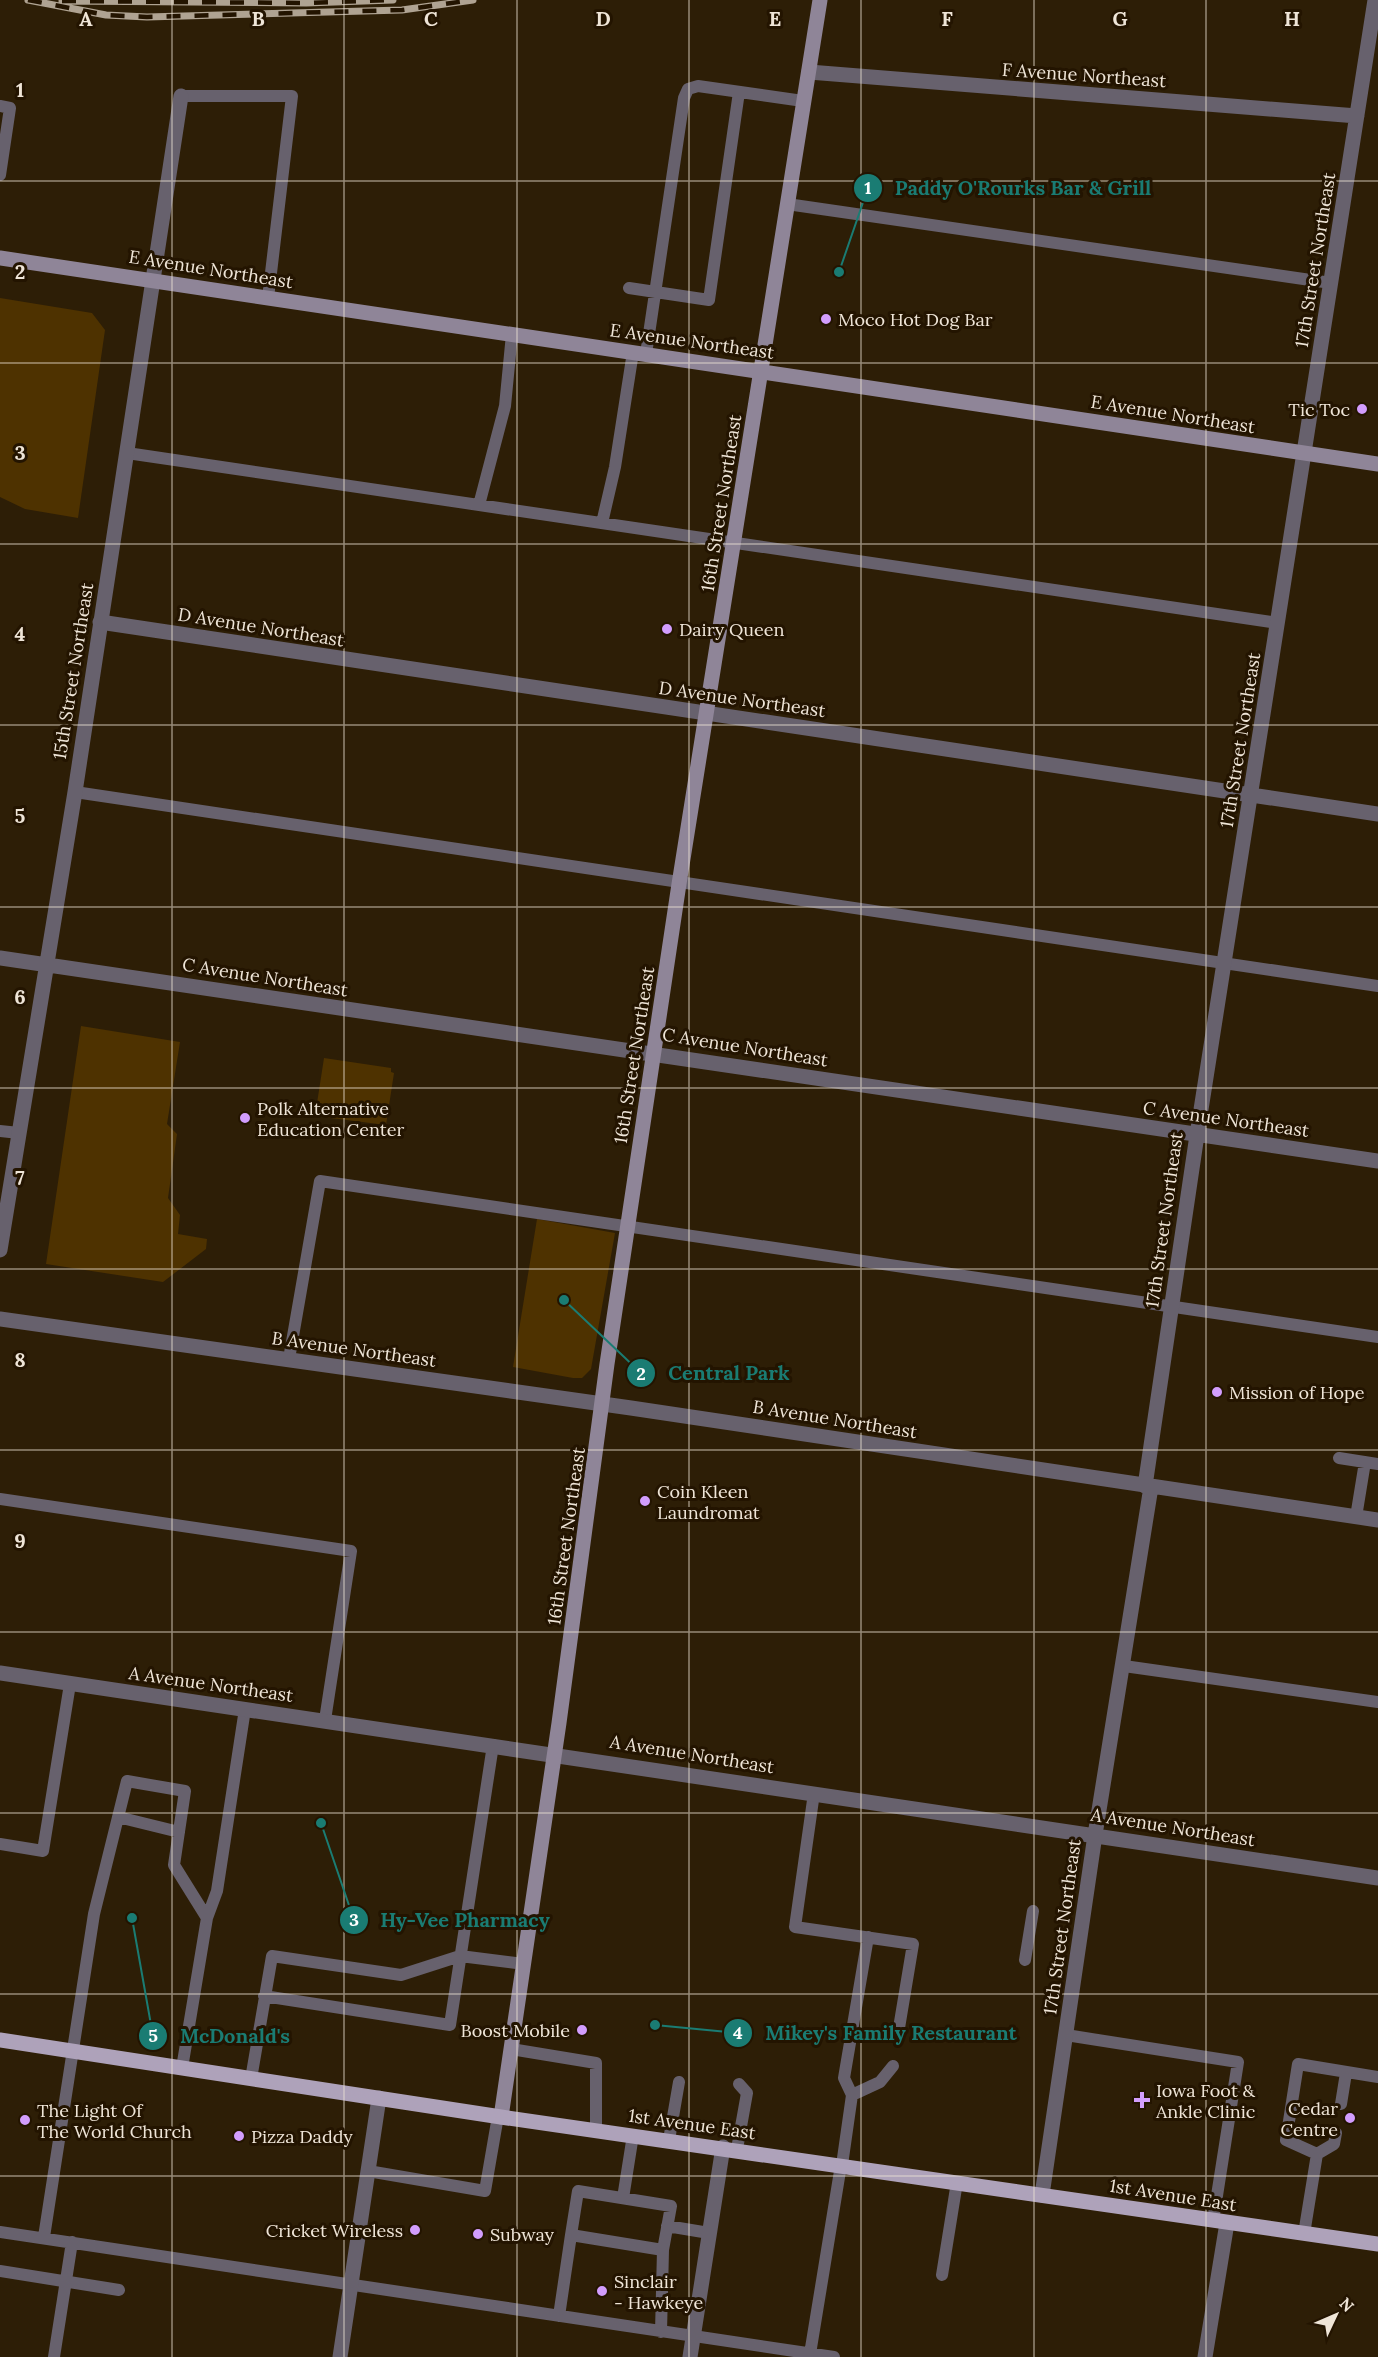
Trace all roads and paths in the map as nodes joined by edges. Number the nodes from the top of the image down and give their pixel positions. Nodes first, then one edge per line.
1 (820, 0) edge
2 (1375, 0) edge
3 (808, 72) junction
4 (739, 92) junction
5 (182, 96) joint
6 (803, 101) junction
7 (0, 106) edge
8 (1357, 116) junction
9 (0, 175) edge
10 (788, 204) junction
11 (0, 258) edge
12 (152, 280) junction
13 (1331, 283) junction
14 (629, 288) dead end
15 (655, 292) junction
16 (268, 298) junction
17 (512, 334) junction
18 (639, 353) junction
19 (761, 371) junction
20 (127, 453) junction
21 (1305, 453) junction
22 (1378, 464) edge
23 (479, 505) junction
24 (602, 523) junction
25 (735, 543) junction
26 (100, 622) junction
27 (1278, 623) junction
28 (706, 713) junction
29 (75, 792) junction
30 (1251, 795) junction
31 (1378, 814) edge
32 (679, 884) junction
33 (0, 958) edge
34 (1224, 963) junction
35 (46, 966) junction
36 (1378, 986) edge
37 (654, 1053) junction
38 (0, 1131) edge
39 (19, 1133) junction
40 (1197, 1135) junction
41 (1378, 1161) edge
42 (628, 1224) junction
43 (0, 1250) edge
44 (1172, 1306) junction
45 (0, 1318) edge
46 (1378, 1337) edge
47 (289, 1359) junction
48 (604, 1404) junction
49 (1339, 1458) dead end
50 (1365, 1461) junction
51 (1378, 1464) edge
52 (1148, 1486) junction
53 (0, 1499) edge
54 (1356, 1516) junction
55 (1378, 1520) edge
56 (1124, 1666) junction
57 (0, 1673) edge
58 (70, 1684) junction
59 (1378, 1702) edge
60 (245, 1709) junction
61 (325, 1720) junction
62 (493, 1745) junction
63 (555, 1754) junction
64 (814, 1792) junction
65 (118, 1817) junction
66 (179, 1832) junction
67 (1095, 1835) junction
68 (0, 1844) edge
69 (1378, 1878) edge
70 (1033, 1911) dead end
71 (207, 1918) junction
72 (868, 1937) junction
73 (460, 1956) junction
74 (1025, 1960) dead end
75 (524, 1964) junction
76 (264, 1996) junction
77 (898, 2034) dead end
78 (1066, 2035) junction
79 (0, 2040) edge
80 (511, 2049) junction
81 (71, 2051) junction
82 (893, 2066) dead end
83 (182, 2068) junction
84 (1346, 2073) junction
85 (1378, 2077) edge
86 (251, 2079) junction
87 (679, 2082) dead end
88 (739, 2084) dead end
89 (852, 2095) junction
90 (379, 2098) junction
91 (1341, 2104) dead end
92 (500, 2117) junction
93 (596, 2130) junction
94 (1336, 2133) dead end
95 (633, 2135) junction
96 (669, 2140) junction
97 (730, 2148) junction
98 (1317, 2154) junction
99 (842, 2165) junction
100 (368, 2171) junction
101 (957, 2182) junction
102 (1042, 2195) junction
103 (623, 2198) junction
104 (1220, 2222) junction
105 (667, 2226) junction
106 (0, 2232) edge
107 (709, 2233) junction
108 (1304, 2234) junction
109 (571, 2235) junction
110 (44, 2237) junction
111 (72, 2242) junction
112 (1378, 2244) edge
113 (663, 2250) junction
114 (0, 2271) edge
115 (942, 2275) dead end
116 (66, 2282) junction
117 (351, 2284) junction
118 (119, 2290) dead end
119 (559, 2316) junction
120 (661, 2332) junction
121 (693, 2337) junction
122 (810, 2354) junction
123 (54, 2357) edge
124 (340, 2357) edge
125 (690, 2357) edge
126 (834, 2357) edge
127 (1205, 2357) edge

1 - 3 street, 16th Street Northeast
2 - 8 street, 17th Street Northeast
3 - 6 street, 16th Street Northeast
3 - 8 street, F Avenue Northeast
4 - 6 lane
4 - 15 lane
4 - 15 lane
5 - 12 street, 15th Street Northeast
5 - 16 lane
6 - 10 street, 16th Street Northeast
7 - 9 lane
8 - 13 street, 17th Street Northeast
10 - 13 lane
10 - 19 street, 16th Street Northeast
11 - 12 street, E Avenue Northeast
12 - 16 street, E Avenue Northeast
12 - 20 street, 15th Street Northeast
13 - 21 street, 17th Street Northeast
14 - 15 lane
15 - 18 lane
16 - 17 street, E Avenue Northeast
17 - 18 street, E Avenue Northeast
17 - 23 lane
18 - 19 street, E Avenue Northeast
18 - 24 lane
19 - 21 street, E Avenue Northeast
19 - 25 street, 16th Street Northeast
20 - 23 lane
20 - 26 street, 15th Street Northeast
21 - 22 street, E Avenue Northeast
21 - 27 street, 17th Street Northeast
23 - 24 lane
24 - 25 lane
25 - 27 lane
25 - 28 street, 16th Street Northeast
26 - 28 street, D Avenue Northeast
26 - 29 street, 15th Street Northeast
27 - 30 street, 17th Street Northeast
28 - 30 street, D Avenue Northeast
28 - 32 street, 16th Street Northeast
29 - 32 lane
29 - 35 street, 15th Street Northeast
30 - 31 street, D Avenue Northeast
30 - 34 street, 17th Street Northeast
32 - 34 lane
32 - 37 street, 16th Street Northeast
33 - 35 street, C Avenue Northeast
34 - 36 lane
34 - 40 street, 17th Street Northeast
35 - 37 street, C Avenue Northeast
35 - 39 street, 15th Street Northeast
37 - 40 street, C Avenue Northeast
37 - 42 street, 16th Street Northeast
38 - 39 lane
39 - 43 street, 15th Street Northeast
40 - 41 street, C Avenue Northeast
40 - 44 street, 17th Street Northeast
42 - 44 lane
42 - 47 lane
42 - 48 street, 16th Street Northeast
44 - 46 lane
44 - 52 street, 17th Street Northeast
45 - 47 street, B Avenue Northeast
47 - 48 street, B Avenue Northeast
48 - 52 street, B Avenue Northeast
48 - 63 street, 16th Street Northeast
49 - 50 lane
50 - 51 lane
50 - 54 lane
52 - 54 street, B Avenue Northeast
52 - 56 street, 17th Street Northeast
53 - 61 lane
54 - 55 street, B Avenue Northeast
56 - 59 lane
56 - 67 street, 17th Street Northeast
57 - 58 street, A Avenue Northeast
58 - 60 street, A Avenue Northeast
58 - 68 lane
60 - 61 street, A Avenue Northeast
60 - 71 lane
61 - 62 street, A Avenue Northeast
62 - 63 street, A Avenue Northeast
62 - 73 lane
63 - 64 street, A Avenue Northeast
63 - 75 street, 16th Street Northeast
64 - 67 street, A Avenue Northeast
64 - 72 lane
65 - 66 lane
65 - 66 lane
65 - 81 lane
66 - 71 lane
67 - 69 street, A Avenue Northeast
67 - 78 street, 17th Street Northeast
70 - 74 lane
71 - 83 lane
72 - 77 lane
72 - 89 lane
73 - 75 lane
73 - 76 lane
73 - 76 lane
75 - 80 street, 16th Street Northeast
76 - 86 lane
78 - 102 street, 17th Street Northeast
78 - 104 lane
79 - 81 main road, 1st Avenue East
80 - 92 street, 16th Street Northeast
80 - 93 lane
81 - 83 main road, 1st Avenue East
81 - 110 lane
82 - 89 lane
83 - 86 main road, 1st Avenue East
84 - 85 lane
84 - 91 lane
84 - 98 lane
86 - 90 main road, 1st Avenue East
87 - 96 lane
88 - 97 lane
89 - 99 lane
90 - 92 main road, 1st Avenue East
90 - 100 street
92 - 93 main road, 1st Avenue East
92 - 100 lane
93 - 95 main road, 1st Avenue East
94 - 98 lane
95 - 96 main road, 1st Avenue East
95 - 103 lane
96 - 97 main road, 1st Avenue East
97 - 99 main road, 1st Avenue East
97 - 107 street
98 - 108 lane
99 - 101 main road, 1st Avenue East
99 - 122 lane
100 - 117 street
101 - 102 main road, 1st Avenue East
101 - 115 lane
102 - 104 main road, 1st Avenue East
103 - 105 lane
103 - 109 lane
104 - 108 main road, 1st Avenue East
104 - 127 street
105 - 107 lane
105 - 113 lane
106 - 110 lane
107 - 121 street
108 - 112 main road, 1st Avenue East
109 - 113 lane
109 - 119 lane
110 - 111 lane
111 - 116 lane
111 - 117 lane
113 - 120 lane
114 - 116 lane
116 - 118 lane
116 - 123 lane
117 - 119 lane
117 - 124 street
119 - 120 lane
120 - 121 lane
121 - 122 lane
121 - 125 street
122 - 126 lane

